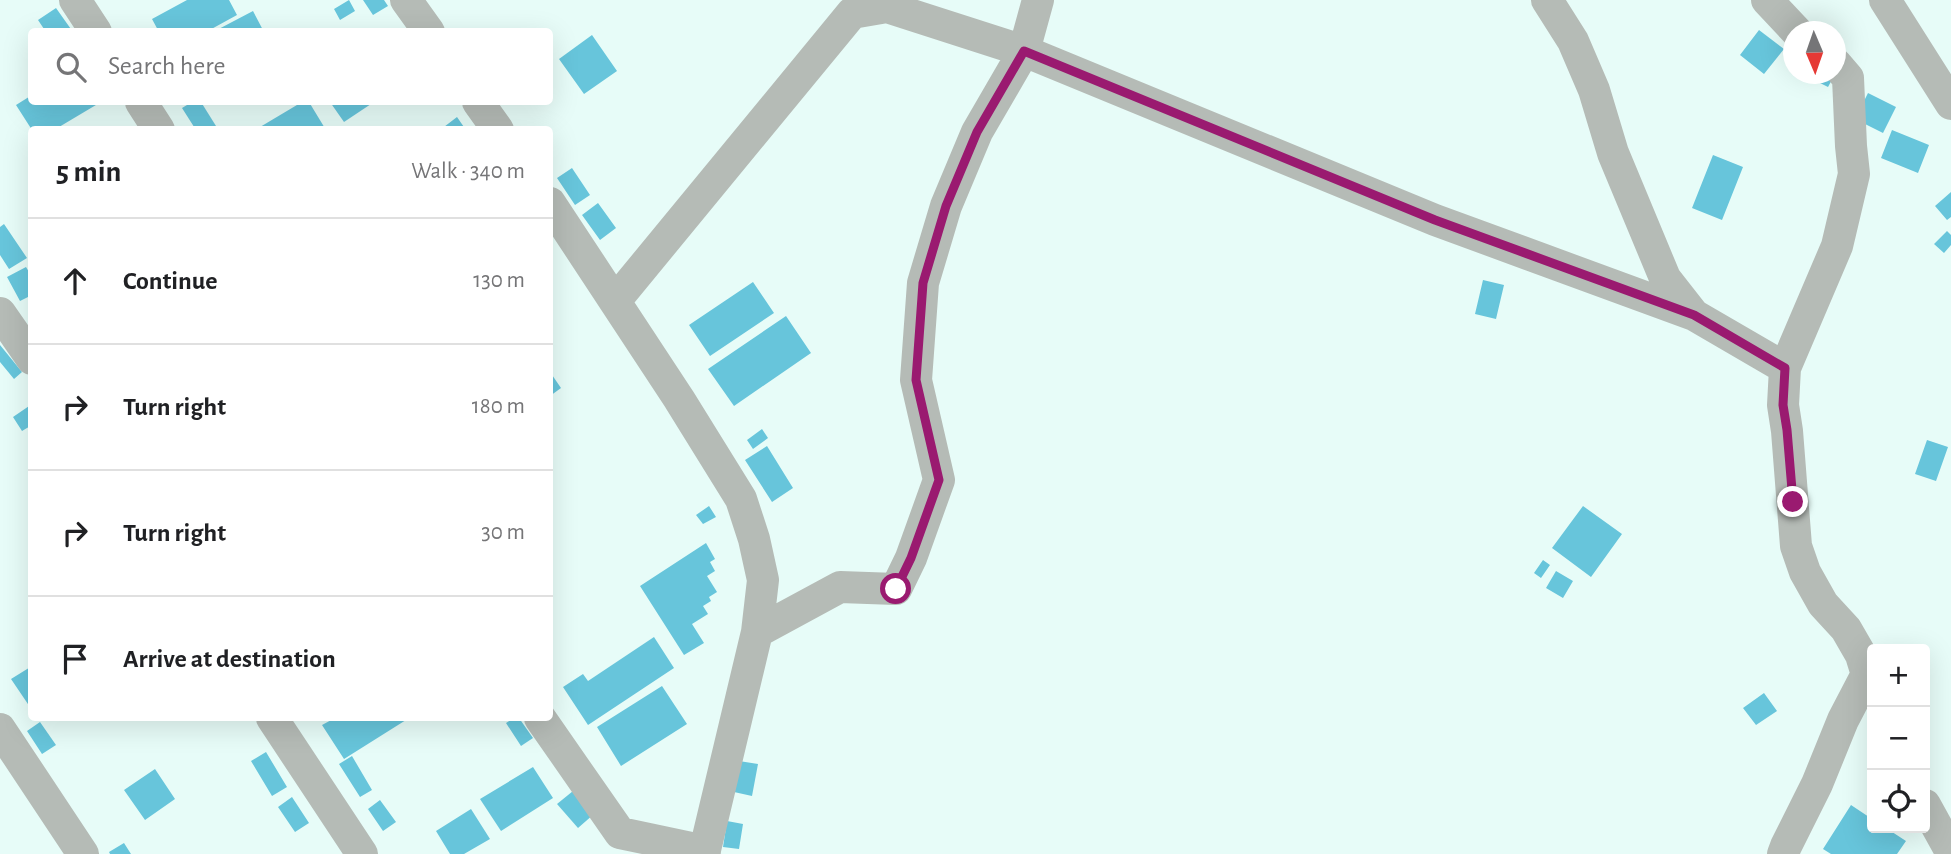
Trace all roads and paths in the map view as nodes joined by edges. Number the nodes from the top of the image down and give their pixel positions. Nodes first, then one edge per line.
1 (75, 0) edge
2 (407, 0) edge
3 (1038, 0) edge
4 (1547, 0) edge
5 (1767, 0) edge
6 (1885, 0) edge
7 (1787, 21) edge
8 (93, 28) edge
9 (426, 28) edge
10 (1024, 51) junction
11 (1846, 76) edge
12 (1951, 104) edge
13 (143, 105) edge
14 (480, 105) edge
15 (156, 126) edge
16 (495, 126) edge
17 (553, 208) edge
18 (615, 301) junction
19 (0, 313) edge
20 (1694, 315) junction
21 (28, 353) edge
22 (1785, 368) junction
23 (757, 632) junction
24 (1867, 673) edge
25 (1867, 686) edge
26 (274, 721) edge
27 (542, 721) edge
28 (0, 729) edge
29 (1930, 814) edge
30 (705, 852) edge
31 (1951, 852) edge
32 (83, 854) edge
33 (362, 854) edge
34 (1783, 854) edge

1 - 8 street
2 - 9 street
3 - 10 street
4 - 20 street
5 - 7 street
6 - 12 street
10 - 18 street
10 - 20 street
10 - 23 street
11 - 22 street
13 - 15 street
14 - 16 street
17 - 18 street
18 - 23 street
19 - 21 street
20 - 22 street
22 - 24 street
23 - 30 street
25 - 34 street
26 - 33 street
27 - 30 street
28 - 32 street
29 - 31 street

